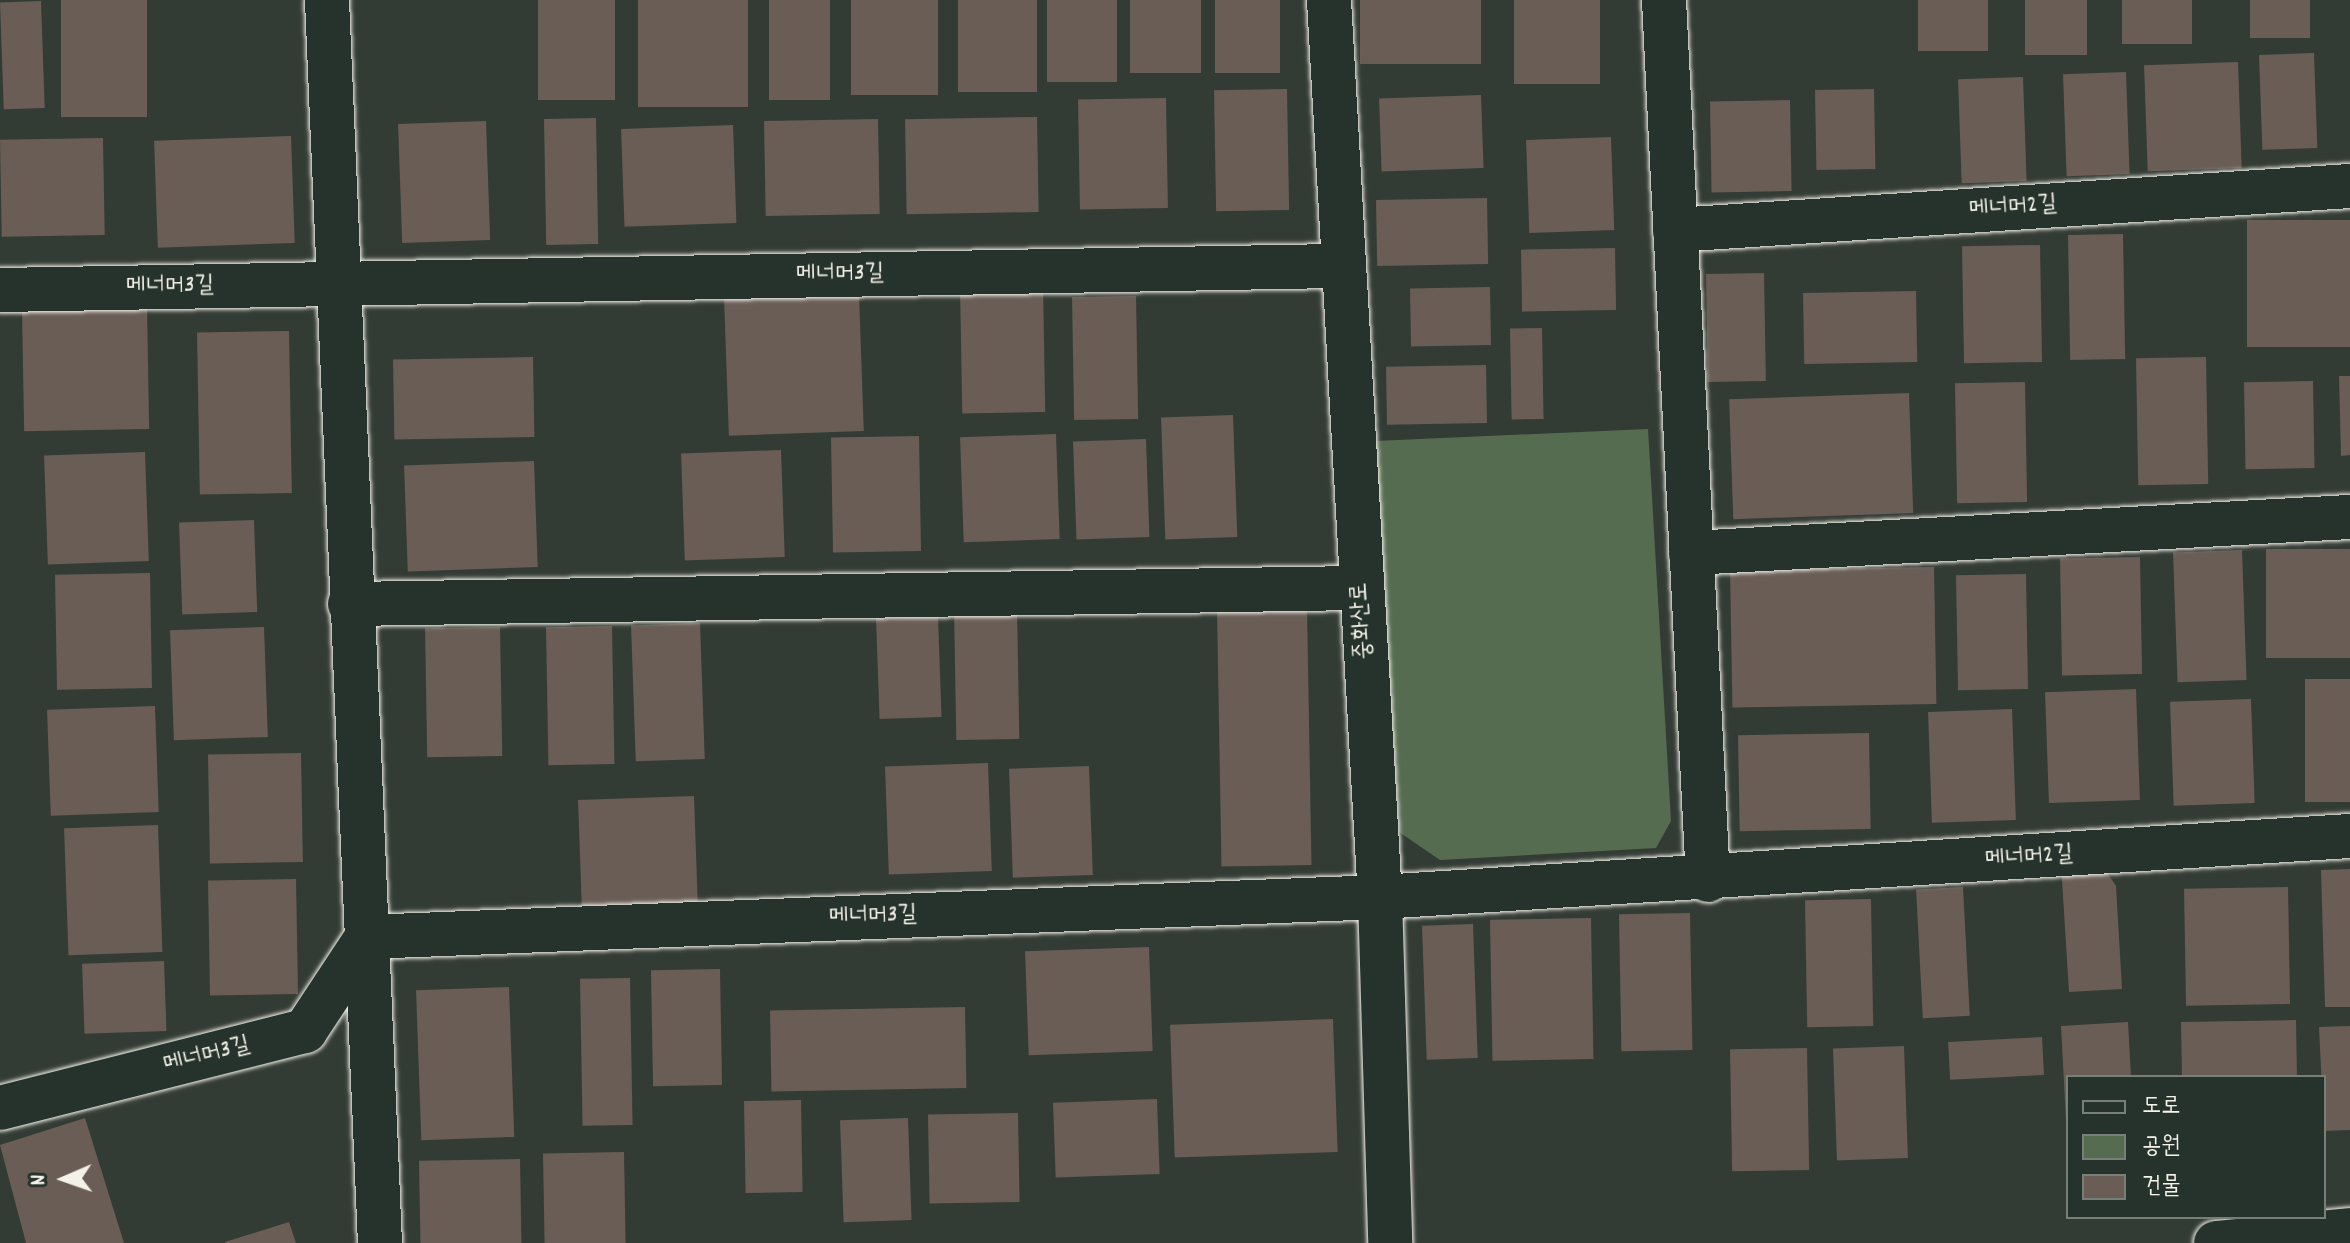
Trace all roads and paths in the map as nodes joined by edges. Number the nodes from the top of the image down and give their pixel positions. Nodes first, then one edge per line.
1 (327, 0) edge
2 (1329, 0) edge
3 (1664, 0) edge
4 (2350, 186) edge
5 (1675, 230) junction
6 (1341, 266) junction
7 (339, 284) junction
8 (0, 290) edge
9 (2350, 517) edge
10 (1691, 553) junction
11 (1361, 588) junction
12 (350, 604) junction
13 (2350, 836) edge
14 (1708, 880) junction
15 (1380, 897) junction
16 (367, 937) junction
17 (0, 1108) edge
18 (2350, 1230) edge
19 (380, 1243) edge
20 (1390, 1243) edge
21 (2216, 1243) edge

1 - 7 street
2 - 6 street, 중화산로
3 - 5 street
4 - 5 street, 메너머2길
5 - 10 street
6 - 7 street, 메너머3길
6 - 11 street, 중화산로
7 - 8 street, 메너머3길
7 - 12 street
9 - 10 street
10 - 14 street
11 - 12 street
11 - 15 street, 중화산로
12 - 16 street
13 - 14 street, 메너머2길
14 - 15 street, 메너머2길
15 - 16 street, 메너머3길
15 - 20 street, 중화산로
16 - 17 street, 메너머3길
16 - 19 street
18 - 21 street

